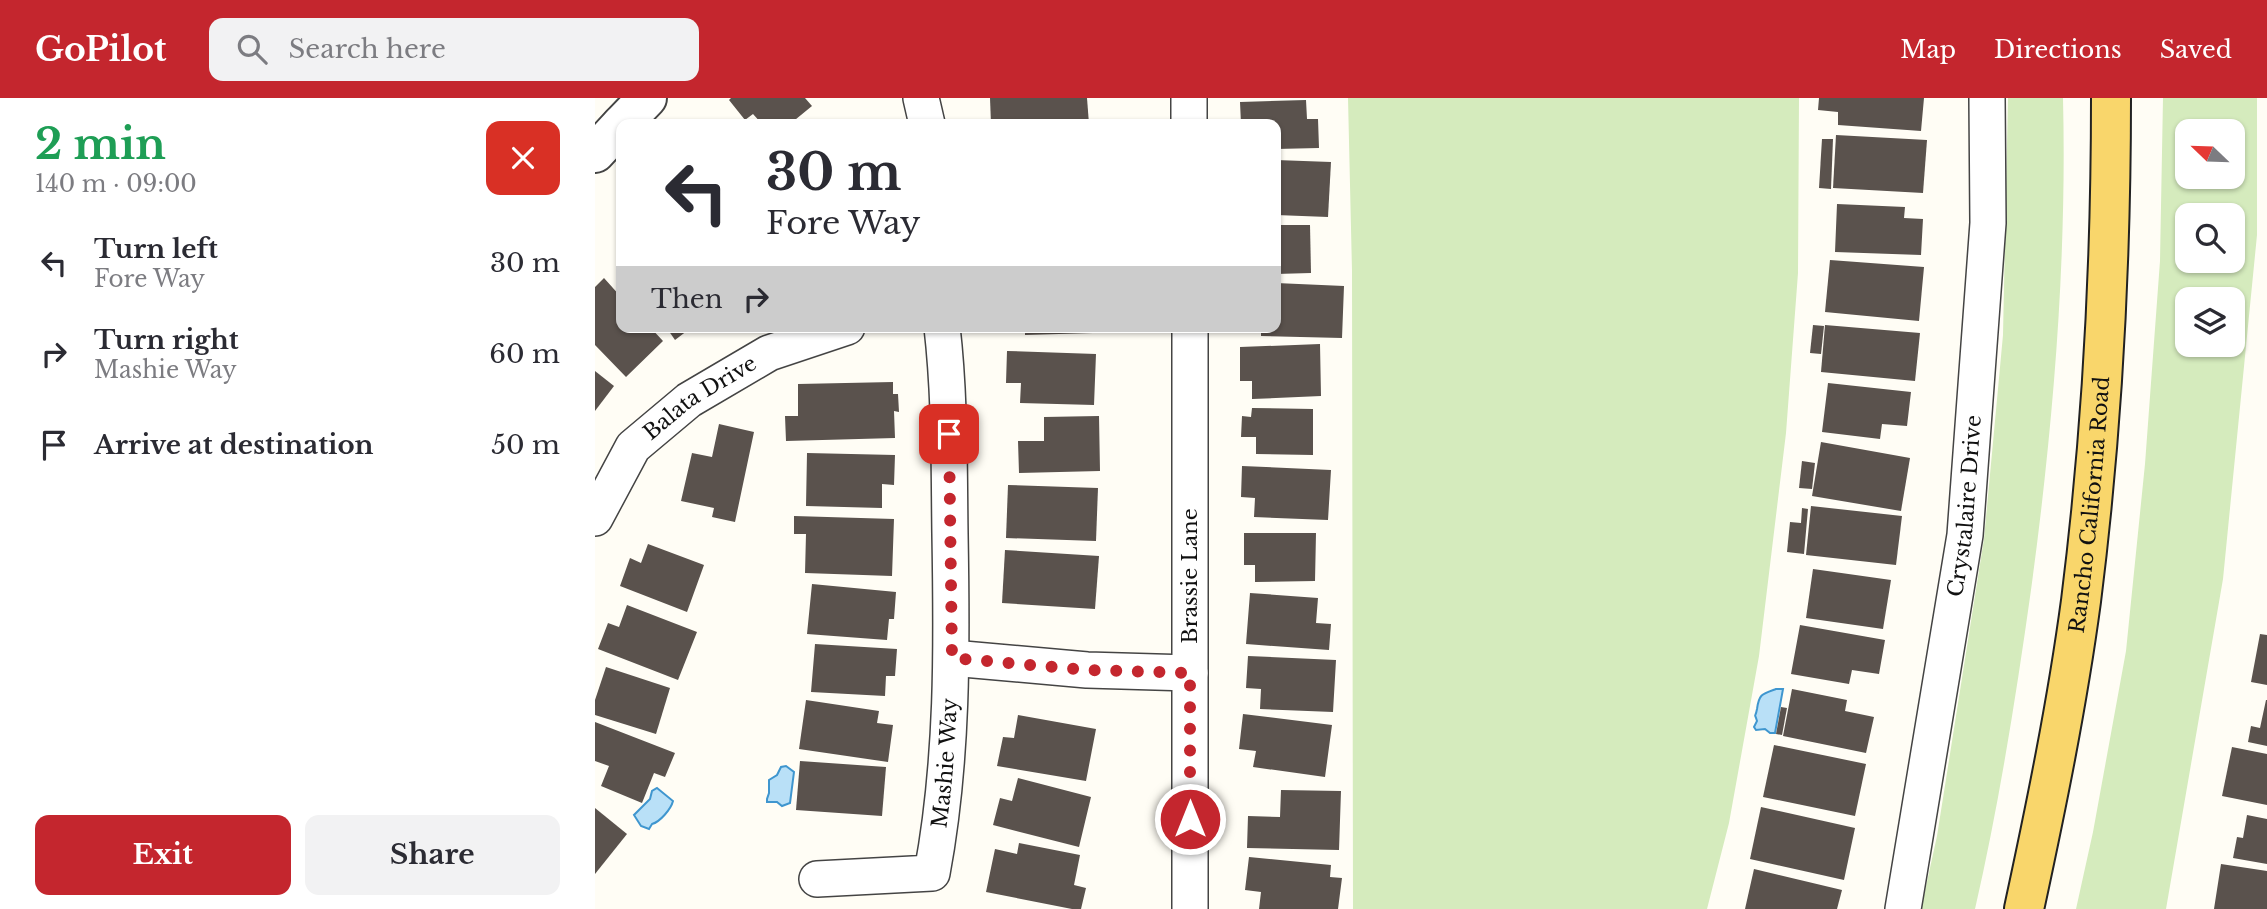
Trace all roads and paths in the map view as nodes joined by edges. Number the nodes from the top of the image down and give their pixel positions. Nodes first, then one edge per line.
1 (647, 98) edge
2 (921, 98) edge
3 (1189, 98) edge
4 (1987, 98) edge
5 (2111, 98) edge
6 (628, 119) edge
7 (926, 119) edge
8 (1189, 119) edge
9 (616, 131) edge
10 (595, 153) edge
11 (829, 333) edge
12 (943, 333) edge
13 (1190, 333) edge
14 (595, 518) edge
15 (952, 658) junction
16 (1190, 673) junction
17 (817, 879) dead end
18 (1190, 909) edge
19 (1903, 909) edge
20 (2024, 909) edge

1 - 6 street
2 - 7 street
3 - 8 street
4 - 19 street, Crystalaire Drive
5 - 20 main road, Rancho California Road
9 - 10 street
11 - 14 street, Balata Drive
12 - 15 street, Mashie Way
13 - 16 street, Brassie Lane
15 - 16 street
15 - 17 street, Mashie Way
16 - 18 street, Brassie Lane

